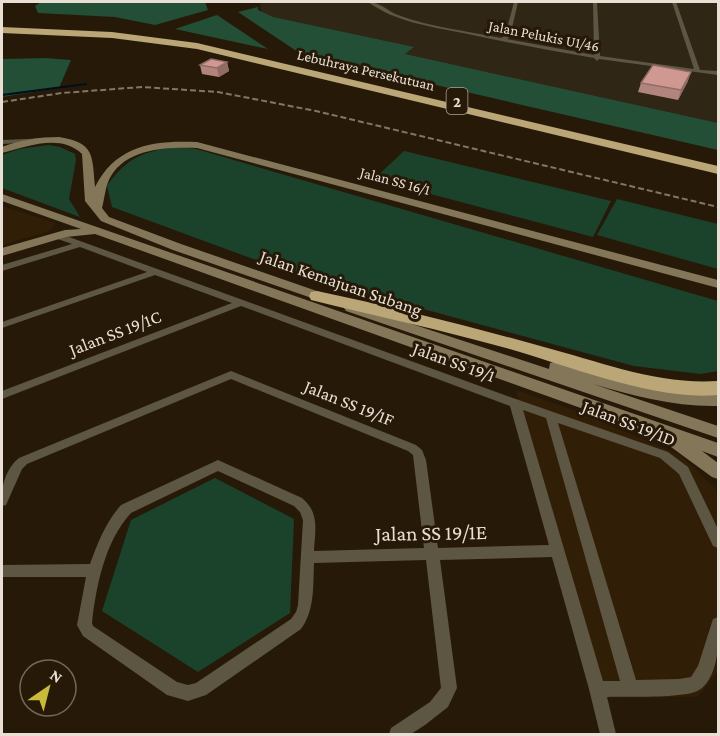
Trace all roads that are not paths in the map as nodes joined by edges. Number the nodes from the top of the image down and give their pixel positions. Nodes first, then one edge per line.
1 (370, 2) edge
2 (516, 2) edge
3 (595, 2) edge
4 (674, 2) edge
5 (2, 27) edge
6 (501, 40) junction
7 (167, 41) junction
8 (19, 42) dead end
9 (597, 58) junction
10 (698, 71) junction
11 (718, 73) edge
12 (552, 130) junction
13 (54, 141) junction
14 (2, 142) edge
15 (2, 150) edge
16 (718, 163) edge
17 (718, 170) edge
18 (718, 182) edge
19 (3, 198) edge
20 (97, 210) junction
21 (65, 219) junction
22 (100, 231) junction
23 (62, 235) junction
24 (80, 244) junction
25 (2, 252) edge
26 (2, 268) edge
27 (155, 272) junction
28 (718, 284) edge
29 (317, 296) junction
30 (241, 303) junction
31 (2, 325) edge
32 (404, 326) junction
33 (718, 388) edge
34 (2, 394) edge
35 (718, 400) edge
36 (515, 404) junction
37 (550, 414) junction
38 (649, 426) junction
39 (718, 432) edge
40 (718, 450) edge
41 (718, 472) edge
42 (2, 501) edge
43 (718, 542) edge
44 (556, 551) junction
45 (433, 555) junction
46 (307, 557) junction
47 (95, 570) junction
48 (2, 571) edge
49 (718, 624) edge
50 (630, 688) junction
51 (597, 689) junction
52 (397, 735) edge
53 (608, 735) edge

1 - 6 street, Jalan Pelukis U1/46
2 - 6 street
3 - 9 street
4 - 10 street
5 - 7 highway, Lebuhraya Persekutuan / 2
5 - 16 highway, Lebuhraya Persekutuan / 2
6 - 9 street, Jalan Pelukis U1/46
7 - 8 highway
7 - 12 highway, Lebuhraya Persekutuan / 2
9 - 10 street, Jalan Pelukis U1/46
10 - 11 street, Jalan Pelukis U1/46
12 - 17 highway, Lebuhraya Persekutuan / 2
12 - 18 highway
13 - 14 street
13 - 15 main road
13 - 20 main road
19 - 21 main road, Jalan Kemajuan Subang
20 - 28 main road, Jalan SS 16/1
20 - 29 main road, Jalan Kemajuan Subang
21 - 22 main road, Jalan Kemajuan Subang
21 - 23 main road
22 - 23 main road
22 - 38 main road, Jalan Kemajuan Subang
23 - 24 street, Jalan SS 19/1
23 - 25 main road
24 - 26 street
24 - 27 street, Jalan SS 19/1
27 - 30 street, Jalan SS 19/1
27 - 31 street
29 - 32 main road, Jalan Kemajuan Subang
29 - 33 highway
30 - 34 street, Jalan SS 19/1C
30 - 36 street, Jalan SS 19/1
32 - 35 main road
32 - 39 main road, Jalan Kemajuan Subang
36 - 37 street, Jalan SS 19/1D
36 - 44 street
37 - 43 street, Jalan SS 19/1D
37 - 50 street
38 - 40 main road, Jalan Kemajuan Subang
38 - 41 main road
42 - 45 street, Jalan SS 19/1F
44 - 45 street, Jalan SS 19/1E
44 - 51 street
45 - 46 street, Jalan SS 19/1E
45 - 52 street, Jalan SS 19/1F
46 - 47 street
46 - 47 street
47 - 48 street
49 - 50 street
50 - 51 street
51 - 53 street

